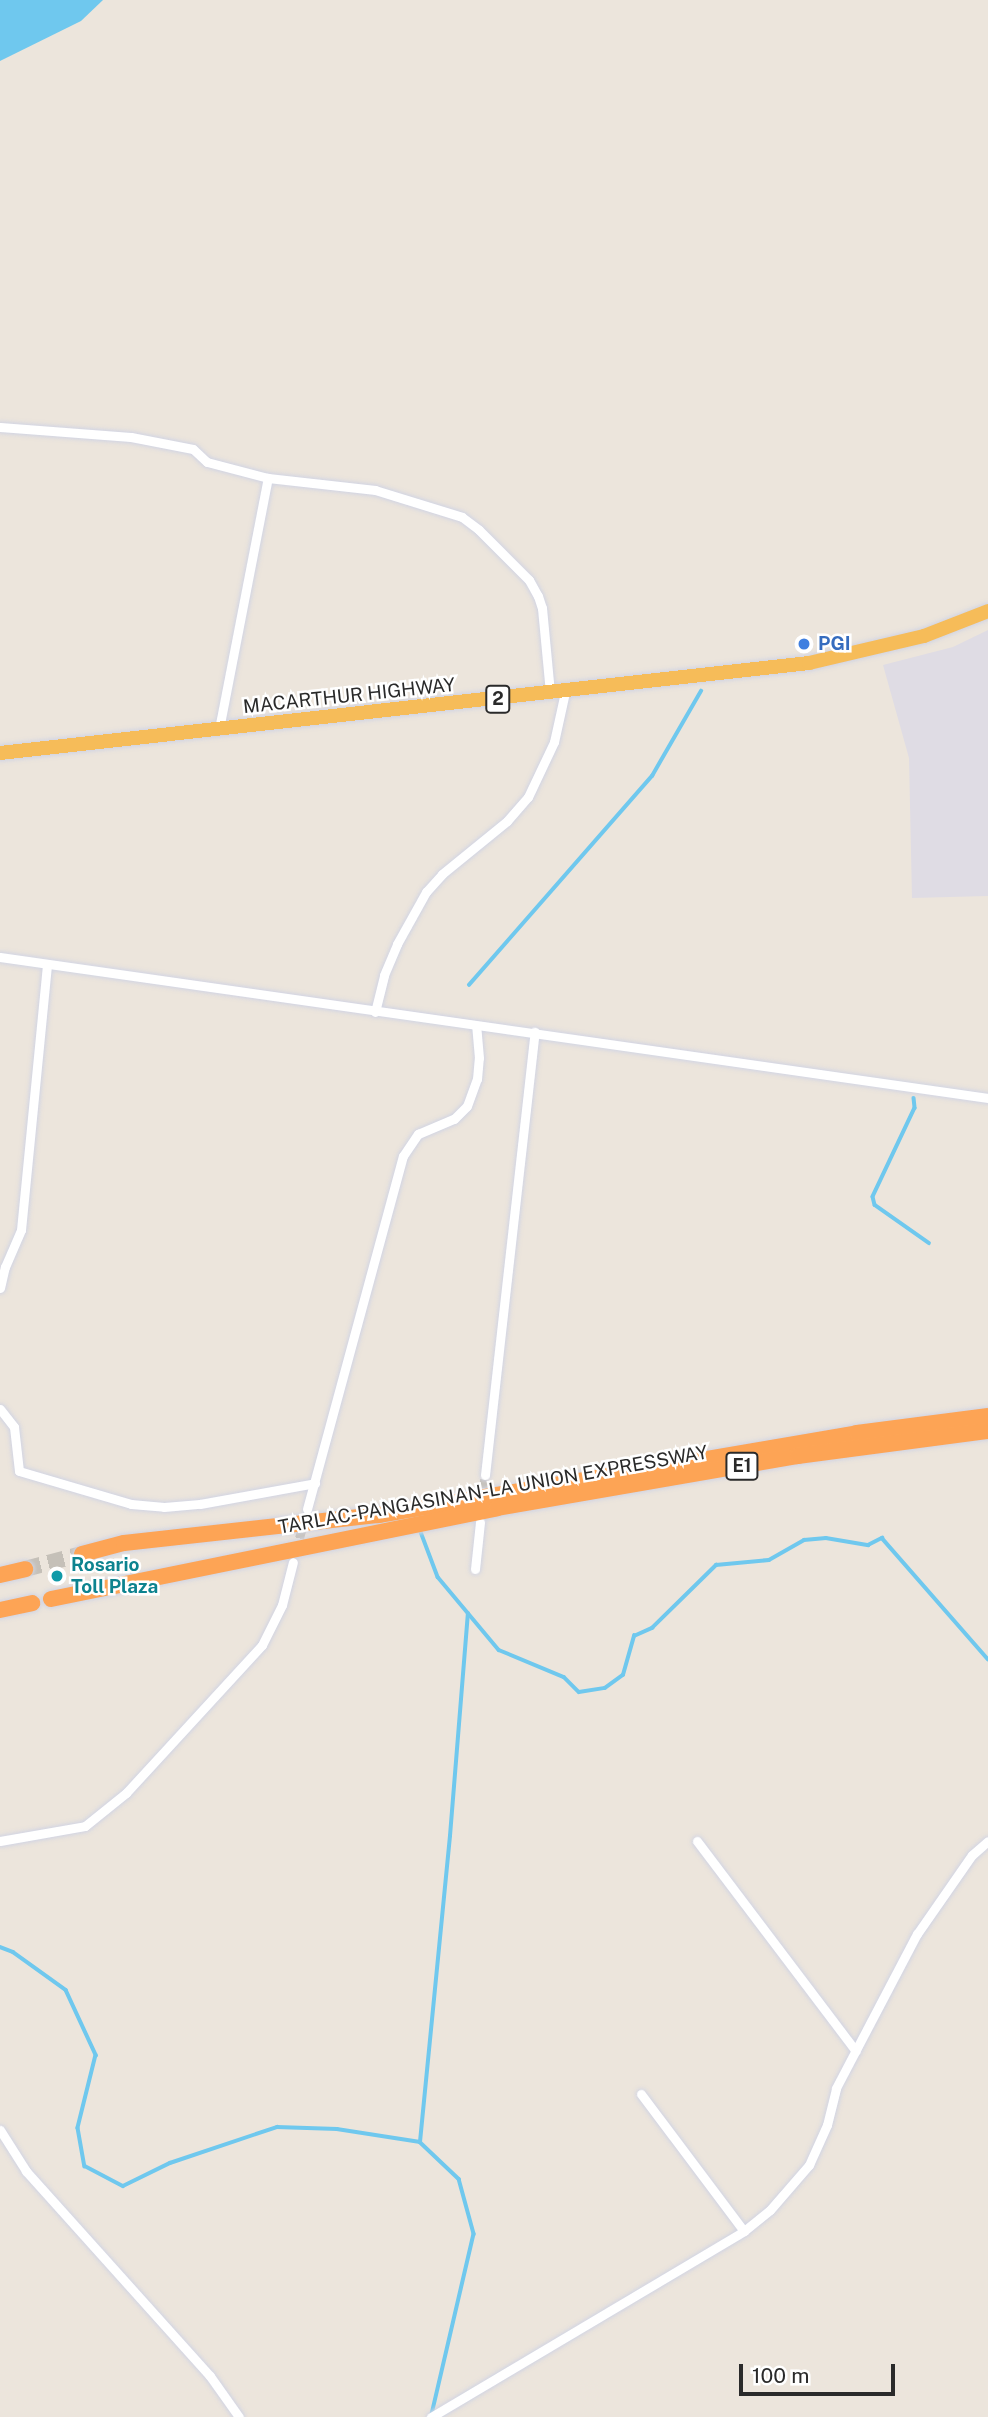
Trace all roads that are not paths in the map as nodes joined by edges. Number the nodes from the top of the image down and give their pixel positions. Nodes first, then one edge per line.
1 (0, 427) edge
2 (268, 478) junction
3 (988, 611) edge
4 (565, 692) junction
5 (550, 693) junction
6 (219, 729) junction
7 (0, 753) edge
8 (0, 957) edge
9 (47, 965) junction
10 (375, 1012) junction
11 (476, 1026) junction
12 (535, 1032) junction
13 (988, 1098) edge
14 (0, 1288) edge
15 (0, 1409) edge
16 (988, 1416) edge
17 (988, 1431) edge
18 (485, 1475) tunnel mouth
19 (315, 1483) junction
20 (307, 1509) tunnel mouth
21 (480, 1522) dead end
22 (82, 1554) tunnel mouth
23 (293, 1562) tunnel mouth
24 (25, 1569) tunnel mouth
25 (475, 1569) dead end
26 (0, 1575) edge
27 (51, 1599) dead end
28 (32, 1603) dead end
29 (0, 1610) edge
30 (0, 1841) edge
31 (697, 1841) dead end
32 (988, 1841) edge
33 (856, 2050) junction
34 (641, 2094) dead end
35 (0, 2130) edge
36 (744, 2231) junction
37 (239, 2417) edge
38 (430, 2417) edge

1 - 2 street
2 - 5 street
2 - 6 street
3 - 4 highway, MACARTHUR HIGHWAY / 2
4 - 5 highway, MACARTHUR HIGHWAY / 2
4 - 10 street
5 - 6 highway, MACARTHUR HIGHWAY / 2
6 - 7 highway, MACARTHUR HIGHWAY / 2
8 - 9 street
9 - 10 street
9 - 14 street
10 - 11 street
11 - 12 street
11 - 19 street
12 - 13 street
12 - 18 street
15 - 19 street
16 - 22 highway, TARLAC-PANGASINAN-LA UNION EXPRESSWAY / E1
17 - 27 highway, TARLAC-PANGASINAN-LA UNION EXPRESSWAY / E1
19 - 20 street
21 - 25 street
23 - 30 street
24 - 26 highway
28 - 29 highway
31 - 33 street
32 - 33 street
33 - 36 street
34 - 36 street
35 - 37 street
36 - 38 street

